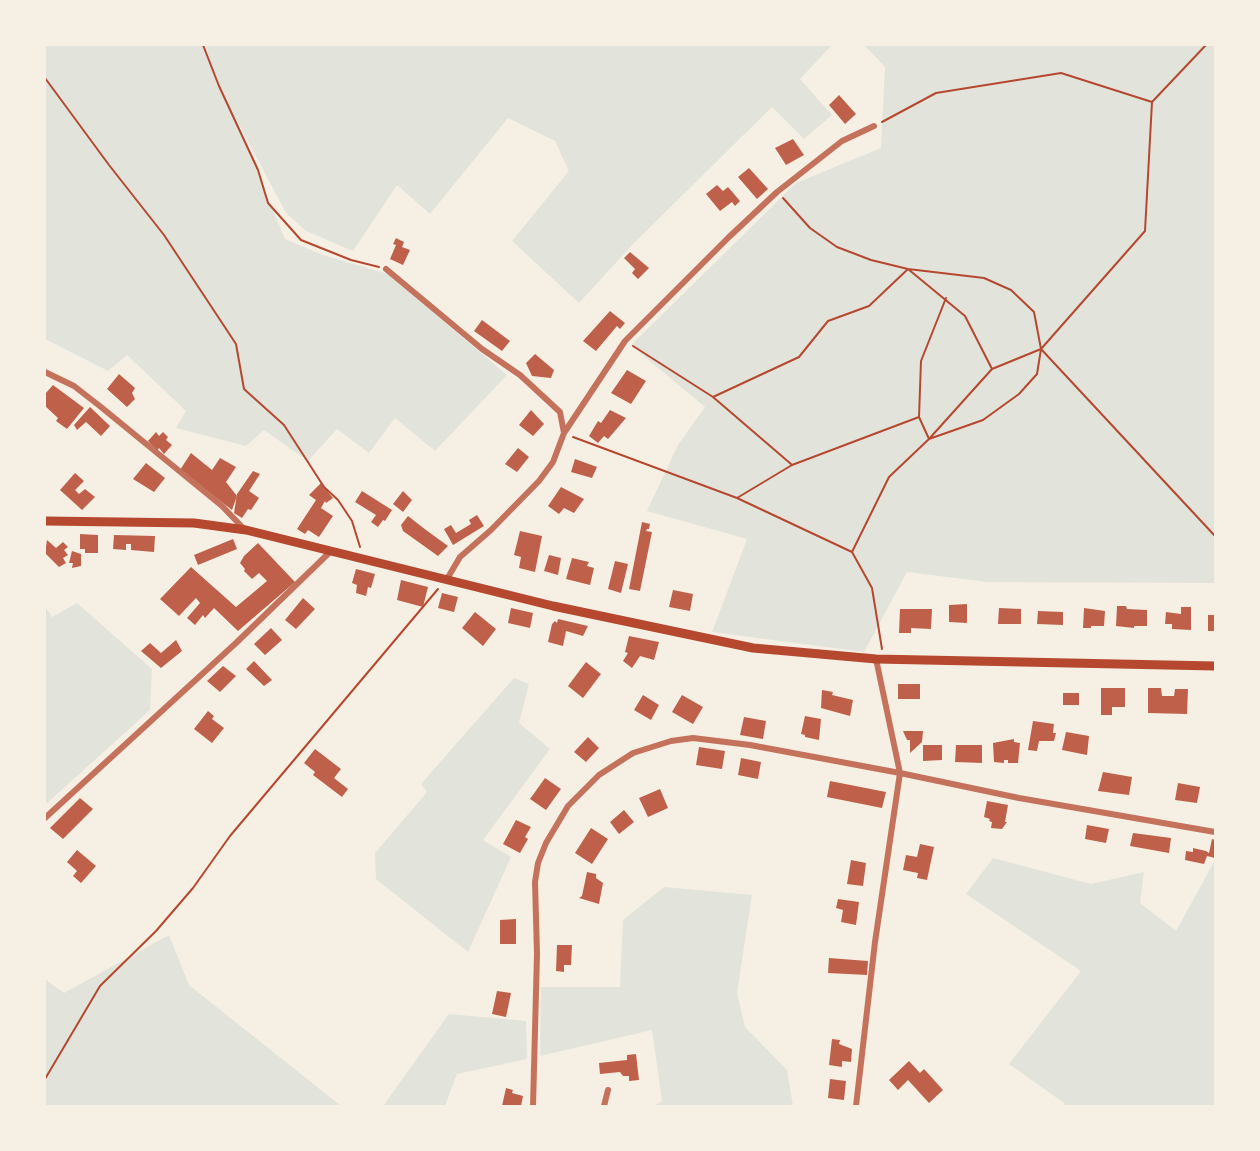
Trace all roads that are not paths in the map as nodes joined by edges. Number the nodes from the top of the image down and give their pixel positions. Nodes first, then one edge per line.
1 (874, 126) road end
2 (386, 269) road end
3 (45, 372) edge
4 (564, 433) junction
5 (45, 521) edge
6 (246, 530) junction
7 (331, 550) junction
8 (447, 579) junction
9 (880, 659) junction
10 (1215, 666) edge
11 (900, 773) junction
12 (45, 818) edge
13 (1215, 832) edge
14 (608, 1090) dead end
15 (532, 1106) edge
16 (604, 1106) edge
17 (856, 1106) edge

1 - 4 street
2 - 4 street
3 - 6 street
4 - 8 street
5 - 6 main road
6 - 7 main road
7 - 8 main road
7 - 12 street
8 - 9 main road
9 - 10 main road
9 - 11 street
11 - 13 street
11 - 15 street
11 - 17 street
14 - 16 street

